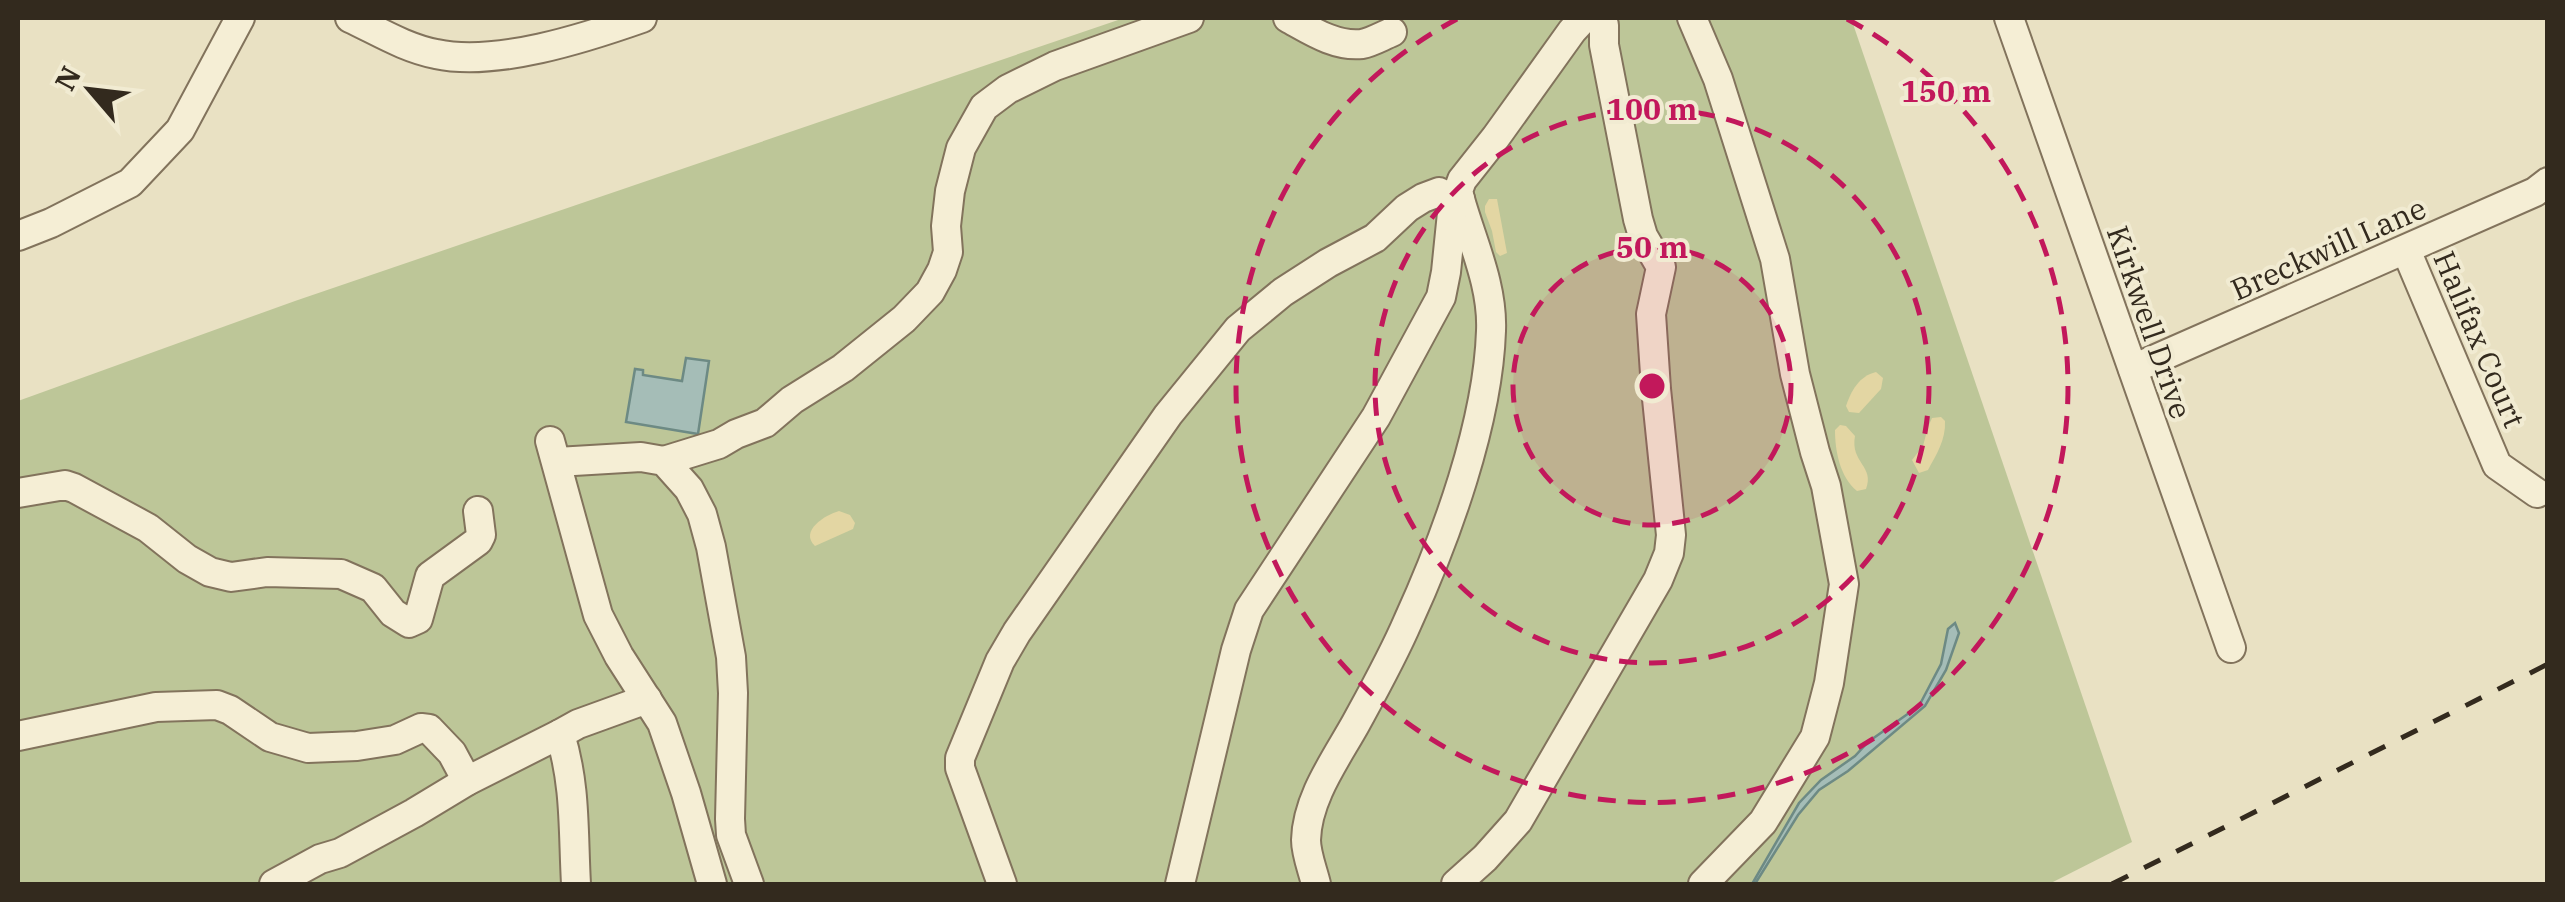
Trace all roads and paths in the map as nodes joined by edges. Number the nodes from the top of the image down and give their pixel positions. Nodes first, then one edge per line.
1 (240, 18) edge
2 (350, 18) edge
3 (642, 18) edge
4 (1189, 18) edge
5 (1288, 18) edge
6 (1584, 18) edge
7 (1600, 18) edge
8 (1692, 18) edge
9 (2009, 18) edge
10 (1392, 32) dead end
11 (2548, 182) edge
12 (1455, 198) junction
13 (18, 236) edge
14 (2406, 250) junction
15 (2133, 370) junction
16 (664, 461) junction
17 (18, 493) edge
18 (2537, 493) dead end
19 (478, 511) dead end
20 (2231, 648) dead end
21 (646, 698) junction
22 (560, 734) junction
23 (18, 736) edge
24 (466, 781) junction
25 (274, 884) edge
26 (576, 884) edge
27 (712, 884) edge
28 (749, 884) edge
29 (1002, 884) edge
30 (1180, 884) edge
31 (1316, 884) edge
32 (1456, 884) edge
33 (1702, 884) edge

1 - 13 street
2 - 3 street
4 - 16 street
5 - 10 street
6 - 12 street
7 - 32 street
8 - 33 street
9 - 15 street, Kirkwell Drive
11 - 14 street, Breckwill Lane
12 - 29 street
12 - 30 street
12 - 31 street
14 - 15 street, Breckwill Lane
14 - 18 street, Halifax Court
15 - 20 street, Kirkwell Drive
16 - 21 street
16 - 28 street
17 - 19 street
21 - 22 street
21 - 27 street
22 - 24 street
22 - 26 street
23 - 24 street
24 - 25 street

